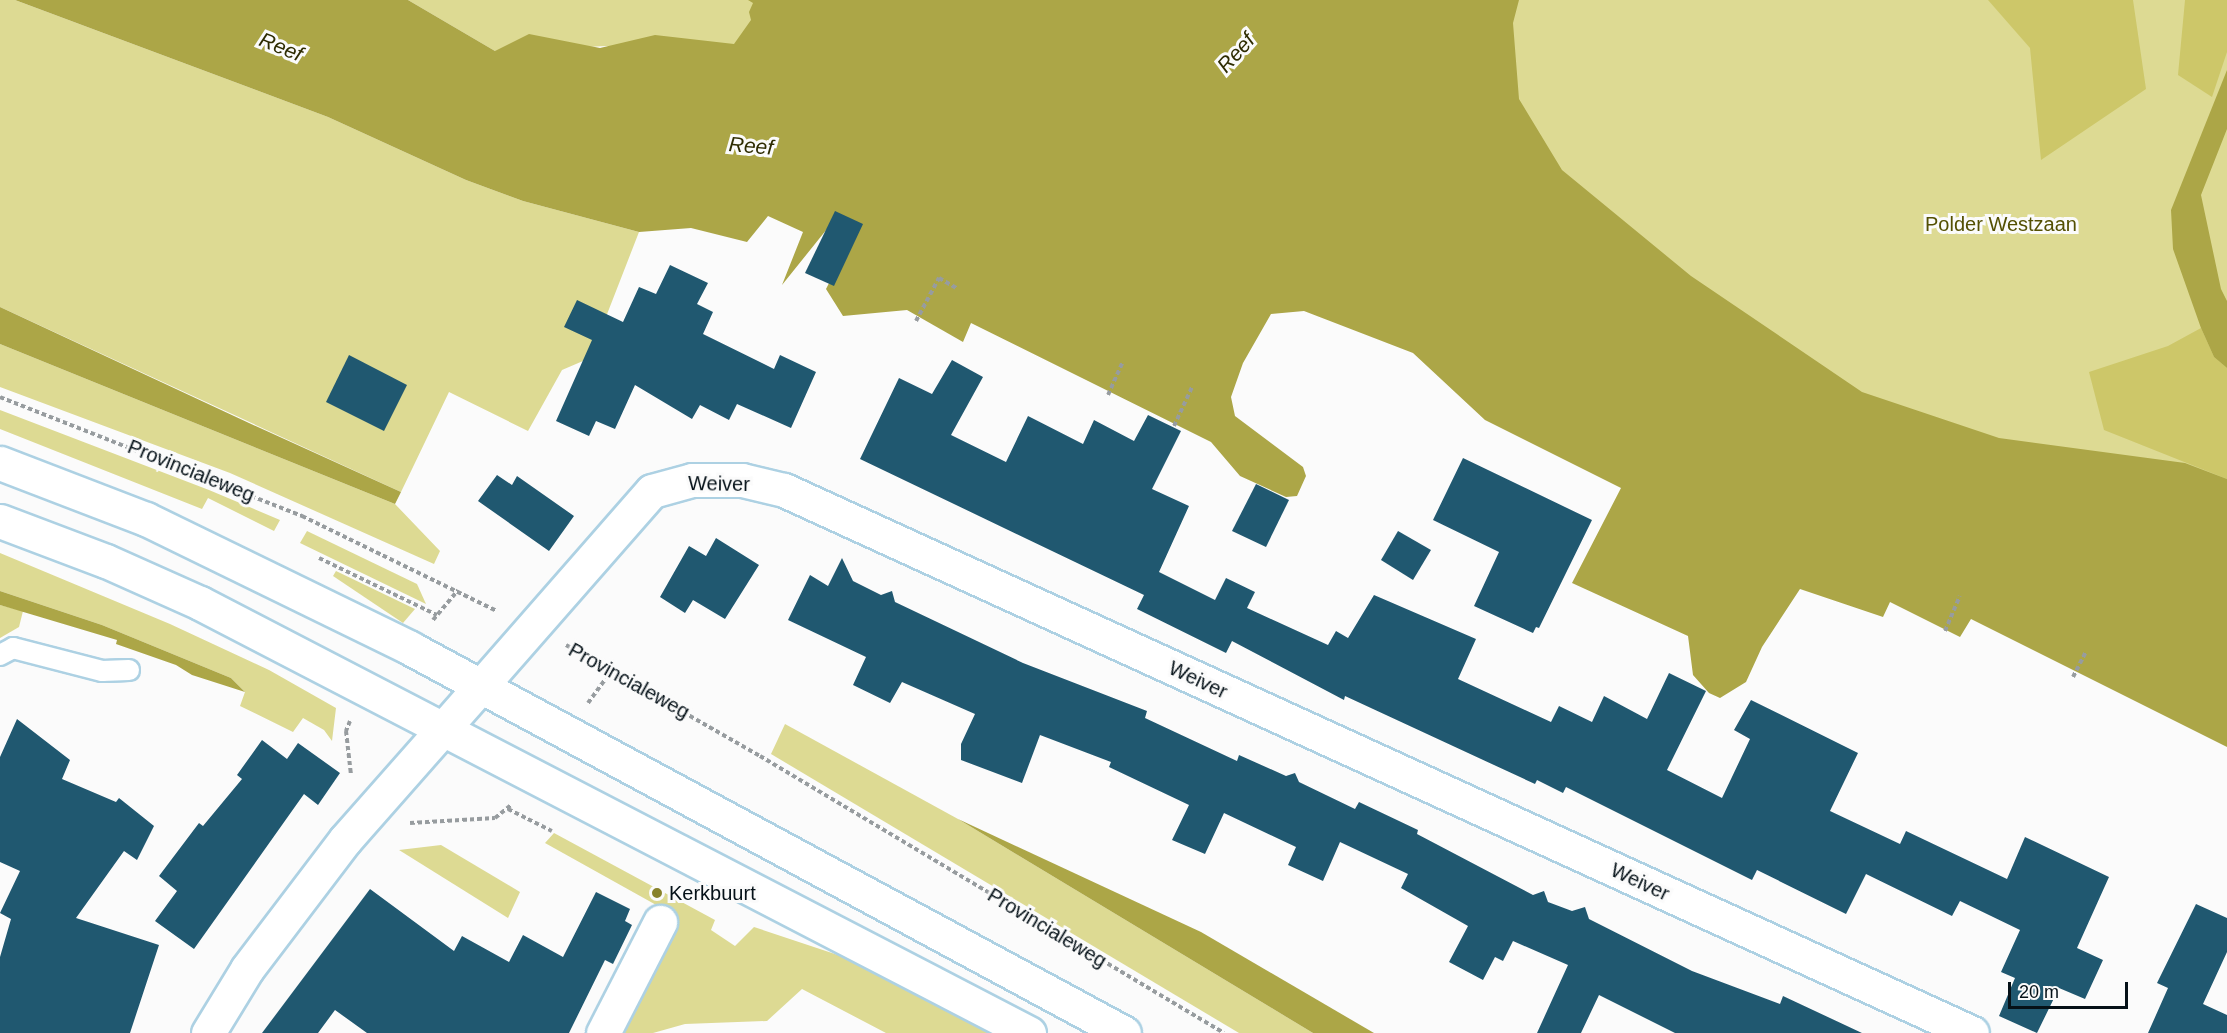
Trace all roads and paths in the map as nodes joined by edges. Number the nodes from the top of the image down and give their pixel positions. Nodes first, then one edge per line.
1 (958, 289) dead end
2 (916, 321) dead end
3 (1122, 363) dead end
4 (1192, 387) dead end
5 (1108, 395) dead end
6 (0, 397) edge
7 (1174, 426) dead end
8 (0, 464) edge
9 (0, 521) edge
10 (312, 555) dead end
11 (1960, 596) dead end
12 (437, 615) dead end
13 (532, 628) junction
14 (1945, 631) dead end
15 (2086, 652) dead end
16 (0, 655) edge
17 (129, 670) dead end
18 (2073, 677) dead end
19 (481, 686) junction
20 (444, 728) junction
21 (660, 922) dead end
22 (208, 1033) edge
23 (603, 1033) edge
24 (1029, 1033) edge
25 (1124, 1033) edge
26 (1224, 1033) edge
27 (1972, 1033) edge

1 - 2 path
3 - 5 path
4 - 7 path
6 - 13 path, Provincialeweg
8 - 19 main road
9 - 20 main road
10 - 12 path
11 - 14 path
13 - 19 main road, Weiver
13 - 26 path, Provincialeweg
13 - 27 main road, Weiver
15 - 18 path
16 - 17 lane
19 - 20 main road
19 - 25 main road
20 - 22 main road
20 - 24 main road
21 - 23 main road

